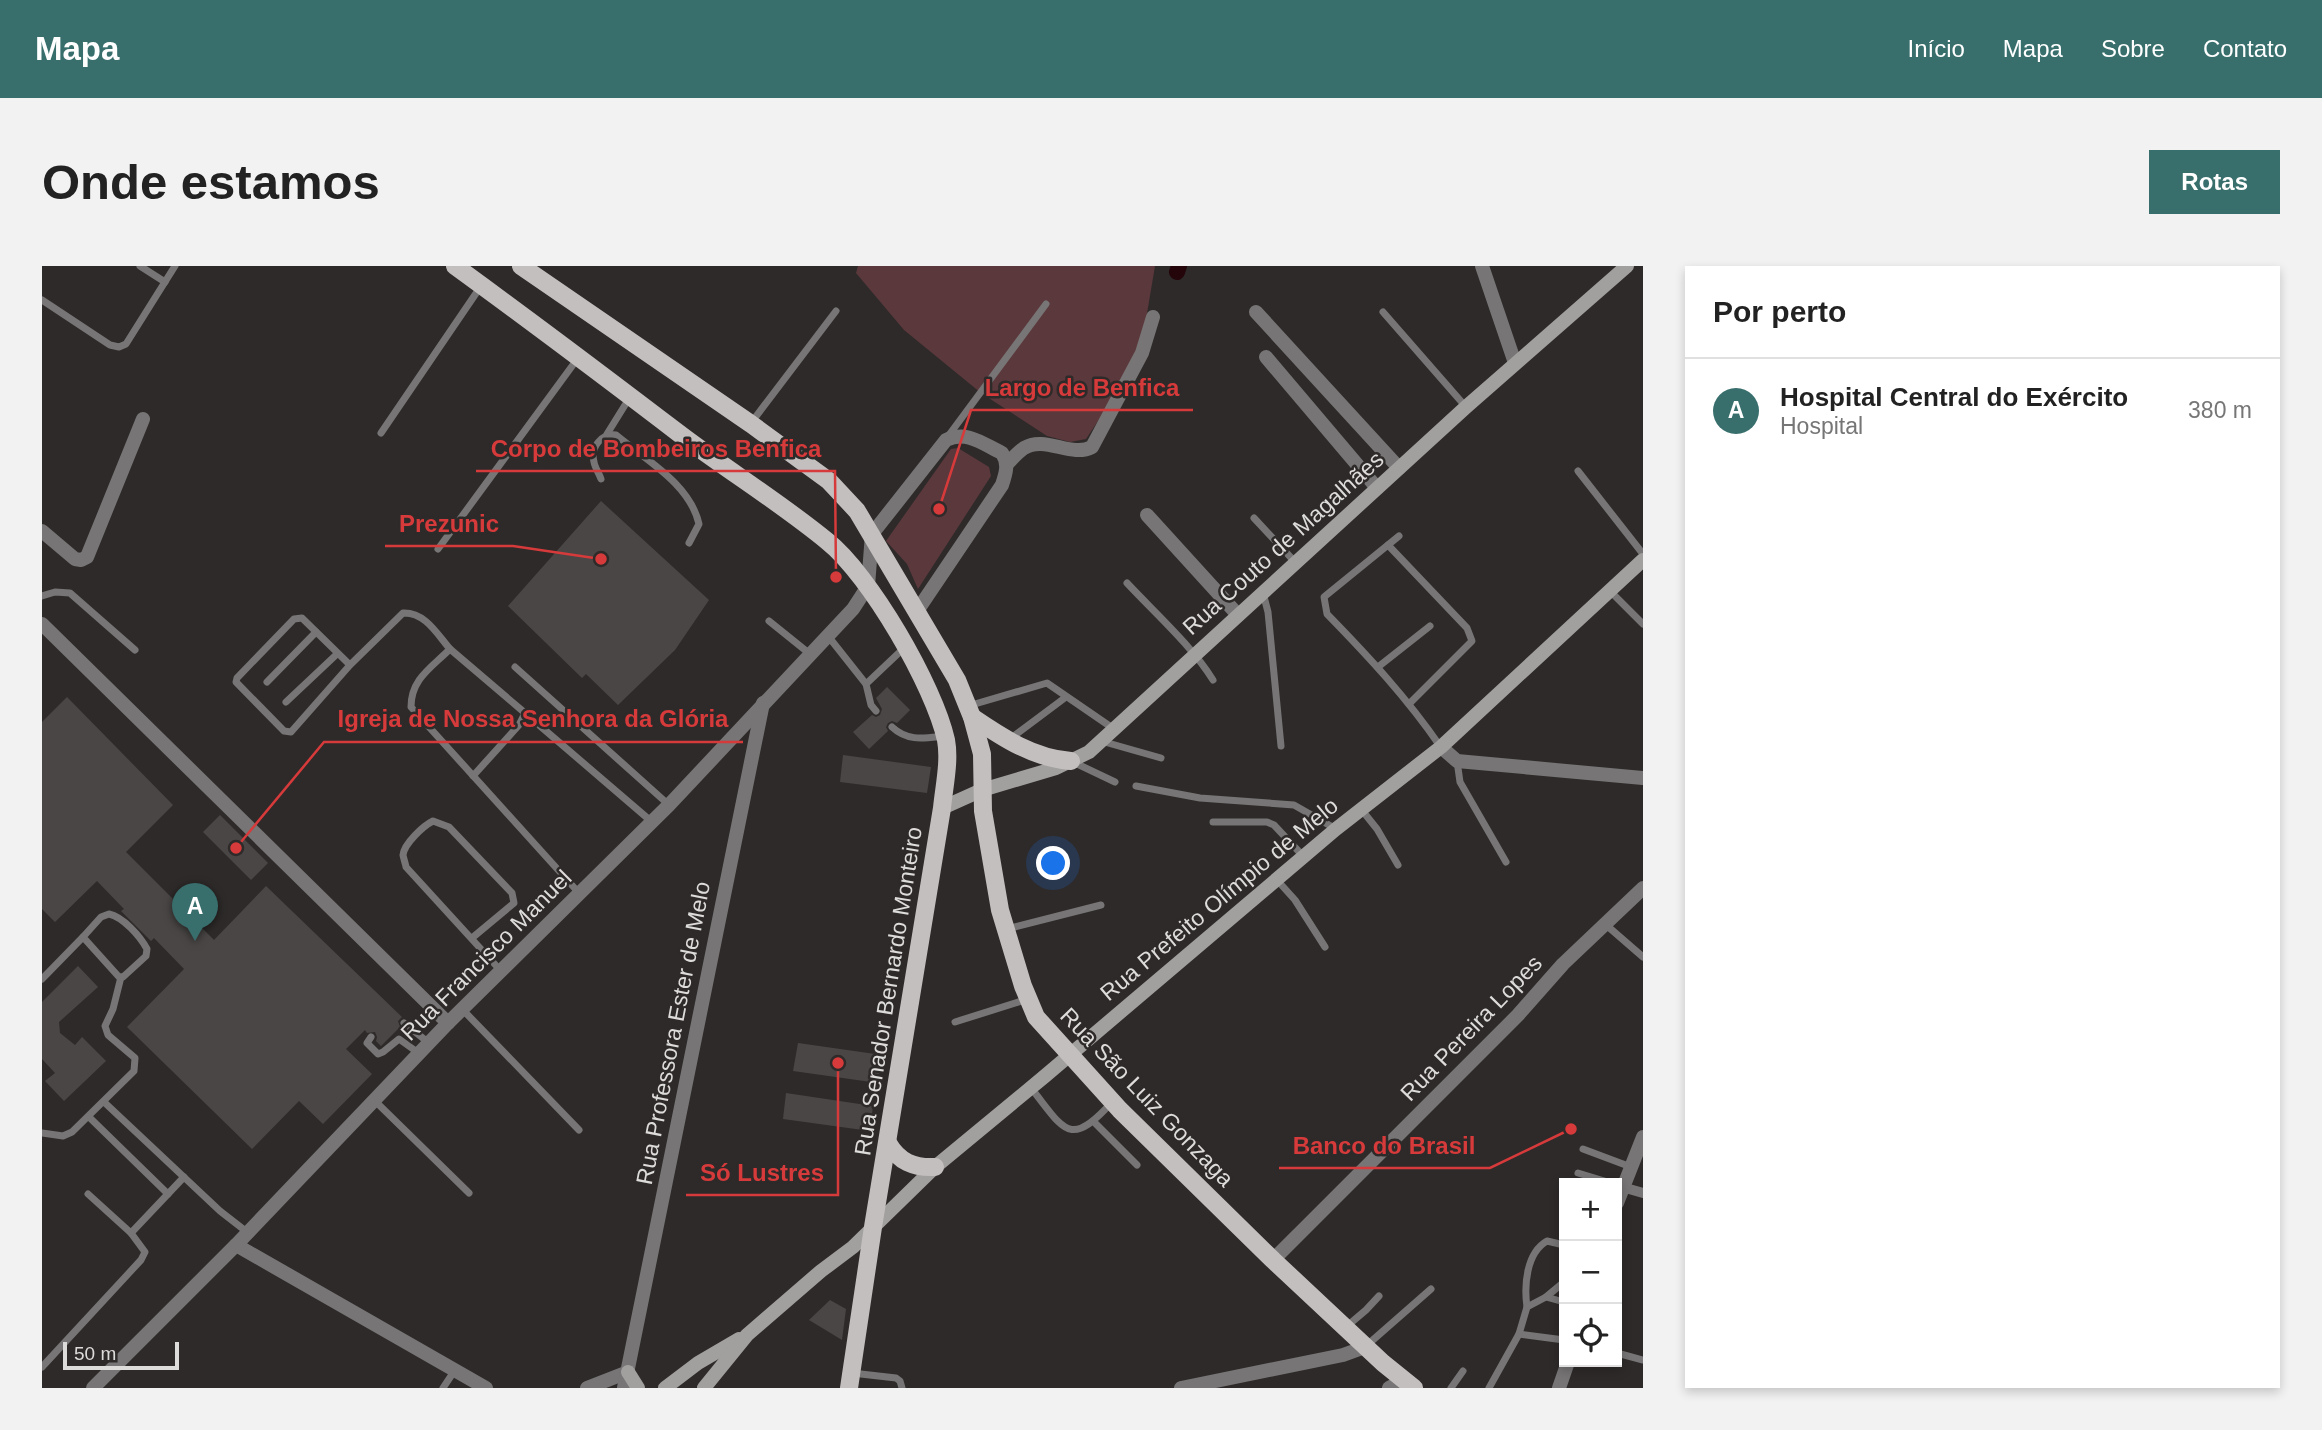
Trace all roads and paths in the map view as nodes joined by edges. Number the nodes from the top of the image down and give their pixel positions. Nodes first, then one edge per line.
1 (140, 266) edge
2 (175, 266) edge
3 (455, 266) edge
4 (1482, 266) edge
5 (1627, 266) edge
6 (523, 267) edge
7 (165, 282) junction
8 (481, 285) junction
9 (42, 300) edge
10 (1046, 304) dead end
11 (836, 311) dead end
12 (1256, 312) dead end
13 (1383, 312) dead end
14 (1153, 317) dead end
15 (1266, 356) dead end
16 (579, 357) junction
17 (1515, 363) junction
18 (630, 397) junction
19 (1466, 407) junction
20 (144, 419) dead end
21 (751, 424) junction
22 (381, 433) dead end
23 (607, 434) junction
24 (946, 440) junction
25 (1007, 464) junction
26 (1399, 468) junction
27 (1578, 471) dead end
28 (601, 479) dead end
29 (1377, 488) junction
30 (1147, 515) dead end
31 (1254, 517) dead end
32 (42, 531) edge
33 (872, 534) junction
34 (1399, 536) dead end
35 (688, 543) dead end
36 (1388, 545) junction
37 (438, 549) dead end
38 (1643, 554) edge
39 (1643, 560) edge
40 (1296, 562) junction
41 (1127, 583) dead end
42 (868, 586) junction
43 (1609, 591) junction
44 (1263, 592) junction
45 (42, 596) edge
46 (917, 611) junction
47 (1238, 615) junction
48 (769, 621) dead end
49 (42, 624) edge
50 (1643, 624) edge
51 (1430, 626) dead end
52 (316, 632) junction
53 (828, 635) junction
54 (905, 648) junction
55 (450, 649) junction
56 (135, 650) dead end
57 (337, 654) junction
58 (810, 654) junction
59 (1195, 654) junction
60 (350, 665) junction
61 (515, 667) dead end
62 (1378, 667) junction
63 (1213, 680) dead end
64 (267, 682) dead end
65 (866, 684) junction
66 (1066, 697) junction
67 (286, 702) dead end
68 (763, 703) junction
69 (1409, 704) junction
70 (876, 711) dead end
71 (970, 711) junction
72 (525, 713) junction
73 (892, 727) dead end
74 (1114, 729) junction
75 (944, 736) junction
76 (1008, 740) junction
77 (1100, 741) junction
78 (1281, 746) dead end
79 (1441, 747) junction
80 (1161, 758) dead end
81 (1071, 761) junction
82 (1457, 761) junction
83 (472, 776) junction
84 (1643, 778) edge
85 (1115, 782) dead end
86 (1136, 786) dead end
87 (982, 790) junction
88 (669, 806) junction
89 (942, 808) junction
90 (1361, 809) junction
91 (652, 822) junction
92 (1213, 822) dead end
93 (1336, 829) junction
94 (1303, 857) junction
95 (1507, 862) dead end
96 (1398, 865) dead end
97 (1277, 879) junction
98 (1643, 888) edge
99 (580, 893) junction
100 (1101, 905) dead end
101 (1605, 924) junction
102 (1006, 929) junction
103 (83, 937) junction
104 (472, 938) junction
105 (1325, 947) dead end
106 (1643, 957) edge
107 (501, 971) junction
108 (121, 977) junction
109 (42, 979) edge
110 (1028, 999) junction
111 (462, 1009) junction
112 (955, 1022) dead end
113 (404, 1023) dead end
114 (448, 1023) junction
115 (371, 1037) dead end
116 (424, 1048) junction
117 (1069, 1055) junction
118 (1031, 1088) junction
119 (375, 1101) junction
120 (1112, 1101) junction
121 (104, 1102) junction
122 (89, 1117) junction
123 (1094, 1122) junction
124 (579, 1130) dead end
125 (42, 1133) edge
126 (1643, 1137) edge
127 (888, 1143) junction
128 (1583, 1149) dead end
129 (1137, 1165) dead end
130 (935, 1167) junction
131 (1631, 1167) junction
132 (1578, 1173) dead end
133 (184, 1177) junction
134 (1594, 1178) edge
135 (1622, 1179) edge
136 (1622, 1187) edge
137 (468, 1193) dead end
138 (1643, 1193) edge
139 (88, 1194) dead end
140 (168, 1194) junction
141 (873, 1227) junction
142 (247, 1231) junction
143 (131, 1233) junction
144 (1559, 1244) edge
145 (236, 1245) junction
146 (1273, 1260) junction
147 (1559, 1286) edge
148 (1431, 1289) dead end
149 (1379, 1296) dead end
150 (1546, 1297) junction
151 (1559, 1301) edge
152 (1527, 1307) junction
153 (1345, 1328) junction
154 (1519, 1334) junction
155 (747, 1335) junction
156 (1559, 1339) edge
157 (1365, 1347) junction
158 (1622, 1354) edge
159 (1643, 1360) edge
160 (42, 1367) edge
161 (1566, 1367) edge
162 (455, 1370) junction
163 (1463, 1371) dead end
164 (628, 1372) junction
165 (850, 1380) edge
166 (1403, 1385) edge
167 (93, 1388) edge
168 (443, 1388) edge
169 (486, 1388) edge
170 (587, 1388) edge
171 (624, 1388) edge
172 (638, 1388) edge
173 (664, 1388) edge
174 (704, 1388) edge
175 (902, 1388) edge
176 (1181, 1388) edge
177 (1451, 1388) edge
178 (1490, 1388) edge
179 (1559, 1388) edge

1 - 7 lane
2 - 7 lane
3 - 8 main road, Rua Senador Bernardo Monteiro
4 - 17 street
5 - 17 main road, Rua Couto de Magalhães
6 - 21 main road, Rua São Luiz Gonzaga
7 - 9 lane
8 - 16 main road, Rua Senador Bernardo Monteiro
8 - 22 lane
10 - 24 lane
11 - 21 lane
12 - 26 street
13 - 19 lane
14 - 25 street
15 - 29 street
16 - 18 main road, Rua Senador Bernardo Monteiro
16 - 37 lane
17 - 19 main road, Rua Couto de Magalhães
18 - 23 lane
18 - 42 main road, Rua Senador Bernardo Monteiro
19 - 26 main road, Rua Couto de Magalhães
20 - 32 street
21 - 33 main road, Rua São Luiz Gonzaga
23 - 28 lane
23 - 35 lane
24 - 25 street
24 - 33 street
25 - 46 street
26 - 29 main road, Rua Couto de Magalhães
27 - 38 lane
29 - 40 main road, Rua Couto de Magalhães
30 - 47 street
31 - 40 lane
33 - 42 street
33 - 46 main road, Rua São Luiz Gonzaga
34 - 36 lane
36 - 62 lane
36 - 69 lane
39 - 43 main road, Rua Prefeito Olímpio de Melo
40 - 44 main road, Rua Couto de Magalhães
41 - 59 lane
42 - 53 street, Rua Francisco Manuel
42 - 54 main road, Rua Senador Bernardo Monteiro
43 - 50 lane
43 - 79 main road, Rua Prefeito Olímpio de Melo
44 - 47 main road, Rua Couto de Magalhães
44 - 78 lane
45 - 56 lane
46 - 71 main road, Rua São Luiz Gonzaga
47 - 59 main road, Rua Couto de Magalhães
48 - 58 lane
49 - 114 street
51 - 62 lane
52 - 57 lane
52 - 60 lane
52 - 64 lane
53 - 58 street, Rua Francisco Manuel
53 - 65 lane
54 - 65 lane
54 - 75 main road, Rua Senador Bernardo Monteiro
55 - 60 lane
55 - 72 lane
55 - 83 lane
57 - 60 lane
57 - 67 lane
58 - 68 street, Rua Francisco Manuel
59 - 63 lane
59 - 74 main road, Rua Couto de Magalhães
61 - 88 lane
62 - 69 lane
65 - 70 lane
66 - 71 lane
66 - 74 lane
66 - 76 lane
68 - 88 street, Rua Francisco Manuel
68 - 164 street, Rua Professora Ester de Melo
69 - 79 lane
71 - 76 main road
71 - 87 main road, Rua São Luiz Gonzaga
72 - 83 lane
72 - 91 lane
73 - 75 lane
74 - 77 main road, Rua Couto de Magalhães
75 - 89 main road, Rua Senador Bernardo Monteiro
76 - 81 main road
77 - 80 lane
77 - 81 main road, Rua Couto de Magalhães
79 - 82 street
79 - 90 main road, Rua Prefeito Olímpio de Melo
81 - 85 lane
81 - 87 main road, Rua Couto de Magalhães
82 - 84 street
82 - 95 lane
83 - 99 lane
86 - 93 lane
87 - 89 main road, Rua Couto de Magalhães
87 - 102 main road, Rua São Luiz Gonzaga
88 - 91 street, Rua Francisco Manuel
89 - 127 main road, Rua Senador Bernardo Monteiro
90 - 93 main road, Rua Prefeito Olímpio de Melo
90 - 96 lane
91 - 99 street, Rua Francisco Manuel
92 - 94 lane
93 - 94 main road, Rua Prefeito Olímpio de Melo
94 - 97 main road, Rua Prefeito Olímpio de Melo
97 - 105 lane
97 - 117 main road, Rua Prefeito Olímpio de Melo
98 - 101 street, Rua Pereira Lopes
99 - 107 street, Rua Francisco Manuel
100 - 102 lane
101 - 106 lane
101 - 146 street, Rua Pereira Lopes
102 - 110 main road, Rua São Luiz Gonzaga
103 - 108 lane
103 - 108 lane
103 - 109 lane
104 - 104 lane
104 - 107 lane
107 - 111 street, Rua Francisco Manuel
108 - 121 lane
110 - 112 lane
110 - 117 main road, Rua São Luiz Gonzaga
111 - 114 street, Rua Francisco Manuel
111 - 124 lane
113 - 116 lane
114 - 116 street, Rua Francisco Manuel
115 - 116 lane
116 - 119 street, Rua Francisco Manuel
117 - 118 main road, Rua Prefeito Olímpio de Melo
117 - 120 main road, Rua São Luiz Gonzaga
118 - 123 lane
118 - 130 main road, Rua Prefeito Olímpio de Melo
119 - 137 lane
119 - 142 street, Rua Francisco Manuel
120 - 123 lane
120 - 146 main road, Rua São Luiz Gonzaga
121 - 122 lane
121 - 133 lane
122 - 125 lane
122 - 140 lane
123 - 129 lane
126 - 131 street
127 - 130 main road
127 - 141 main road, Rua Senador Bernardo Monteiro
128 - 131 lane
130 - 141 main road, Rua Prefeito Olímpio de Melo
131 - 135 street
132 - 134 lane
133 - 140 lane
133 - 142 lane
136 - 138 street
139 - 143 lane
140 - 143 lane
141 - 155 main road, Rua Prefeito Olímpio de Melo
141 - 165 main road, Rua Senador Bernardo Monteiro
142 - 145 street, Rua Francisco Manuel
143 - 160 lane
144 - 152 lane
145 - 162 street
145 - 167 street, Rua Francisco Manuel
146 - 153 main road, Rua São Luiz Gonzaga
147 - 150 lane
148 - 157 lane
149 - 153 lane
150 - 151 lane
150 - 152 lane
152 - 154 lane
153 - 157 main road, Rua São Luiz Gonzaga
154 - 156 lane
154 - 178 lane
155 - 173 main road
155 - 174 main road, Rua Prefeito Olímpio de Melo
157 - 166 main road, Rua São Luiz Gonzaga
157 - 176 street
158 - 159 lane
161 - 179 street
162 - 168 lane
162 - 169 street
163 - 177 lane
164 - 170 street
164 - 171 street, Rua Professora Ester de Melo
164 - 172 main road
165 - 175 lane

